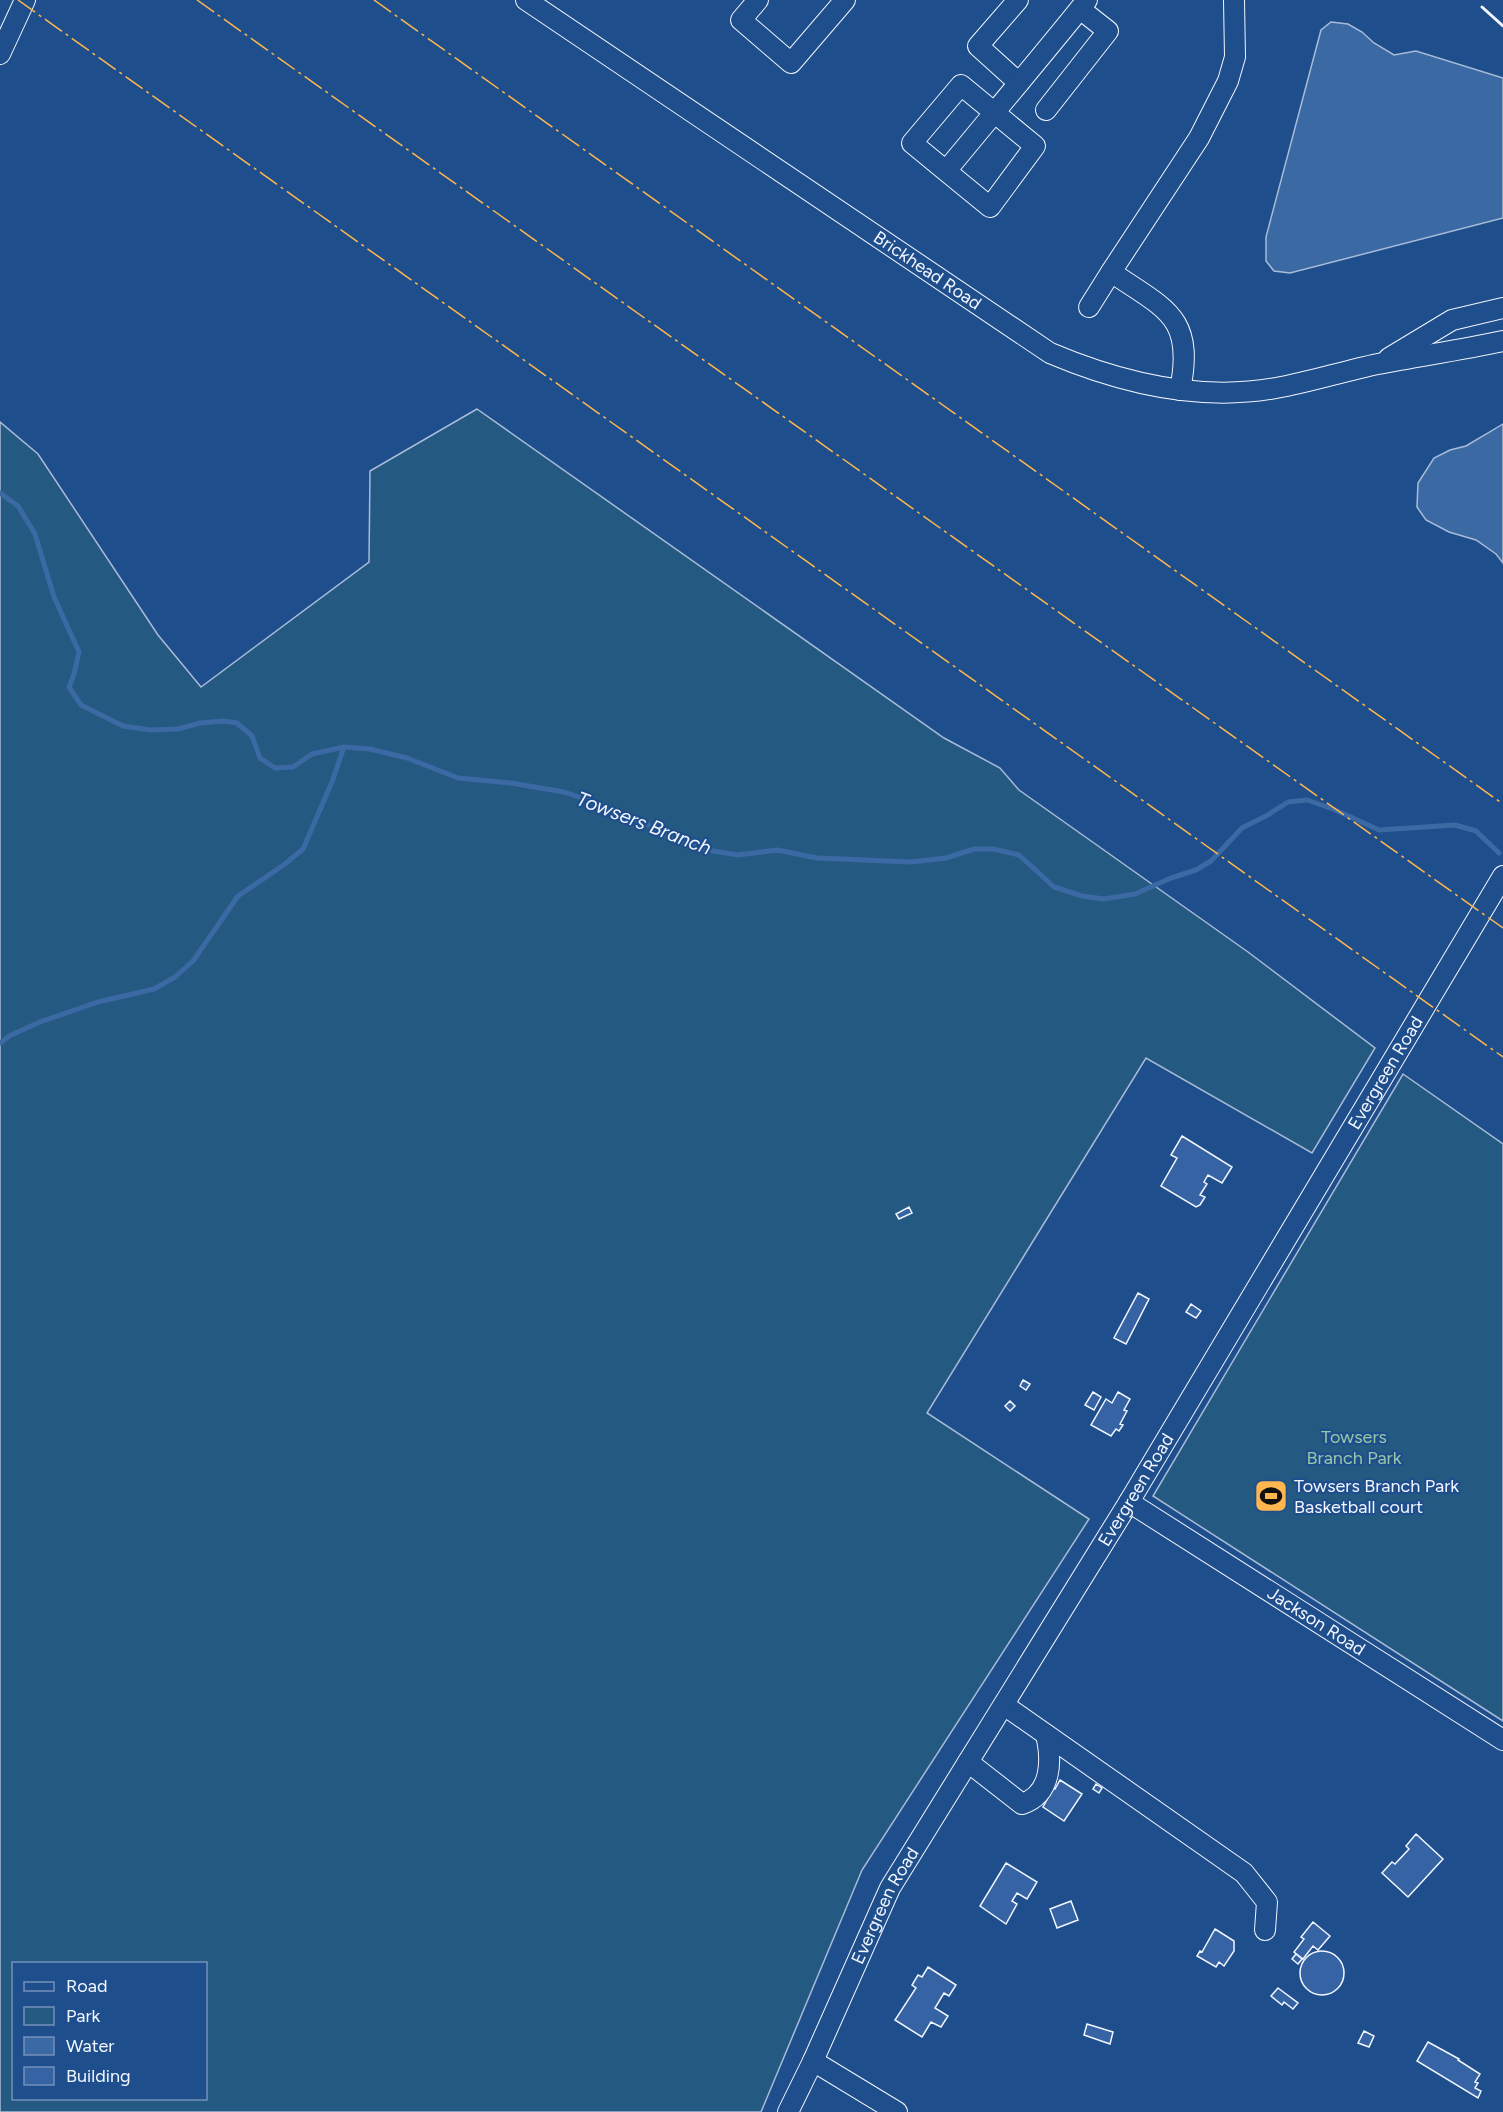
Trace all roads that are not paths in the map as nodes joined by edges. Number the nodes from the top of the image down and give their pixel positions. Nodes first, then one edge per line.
1 (26, 0) edge
2 (526, 0) edge
3 (758, 0) edge
4 (845, 0) edge
5 (1018, 0) edge
6 (1234, 0) edge
7 (1083, 5) edge
8 (0, 54) edge
9 (1019, 83) junction
10 (1046, 110) dead end
11 (995, 112) junction
12 (946, 171) junction
13 (1111, 272) junction
14 (1089, 307) dead end
15 (1503, 308) edge
16 (1503, 341) edge
17 (1378, 364) junction
18 (1180, 390) junction
19 (1503, 876) edge
20 (1129, 1502) junction
21 (1004, 1705) junction
22 (1046, 1735) junction
23 (1503, 1740) edge
24 (968, 1762) junction
25 (1265, 1930) dead end
26 (813, 2061) junction
27 (788, 2112) edge
28 (897, 2112) edge

1 - 8 street
2 - 18 street, Brickhead Road
3 - 4 street
5 - 9 street
6 - 13 street
7 - 9 street
7 - 10 street
9 - 11 street
11 - 12 street
11 - 12 street
11 - 12 street
13 - 14 street
13 - 18 street
15 - 17 street, Brickhead Road
16 - 17 street, Brickhead Road
17 - 18 street, Brickhead Road
19 - 20 street, Evergreen Road
20 - 21 street, Evergreen Road
20 - 23 street, Jackson Road
21 - 22 street
21 - 24 street, Evergreen Road
22 - 24 street
22 - 25 street
24 - 26 street, Evergreen Road
26 - 27 street, Evergreen Road
26 - 28 street

